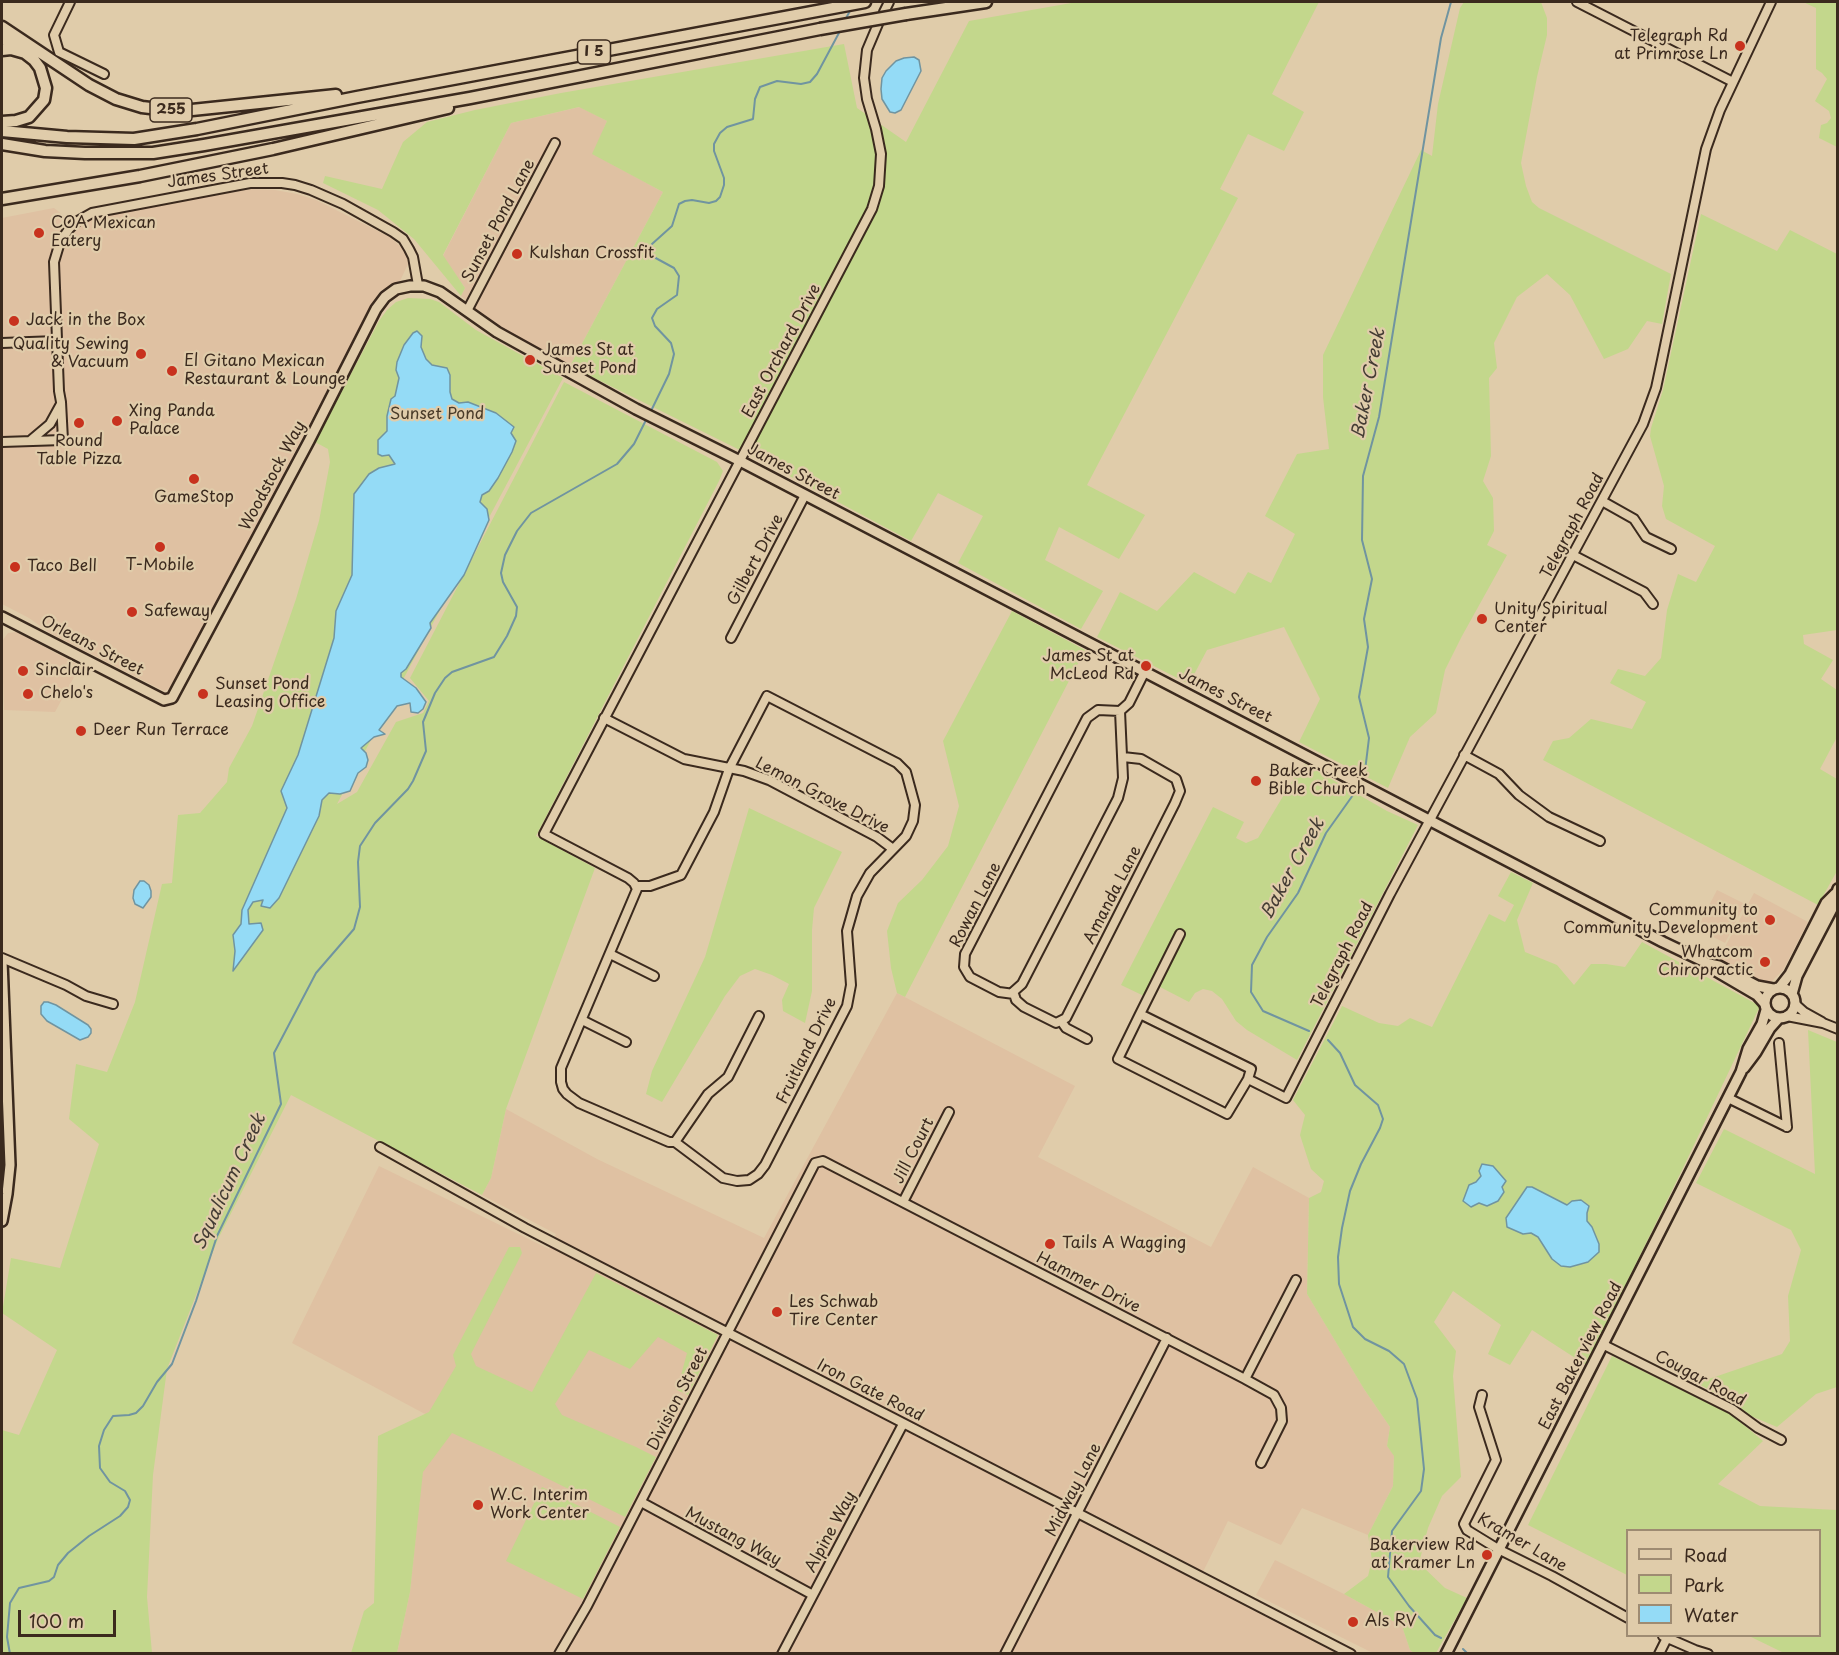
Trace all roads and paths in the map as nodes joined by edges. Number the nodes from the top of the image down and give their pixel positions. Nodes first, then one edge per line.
1 (70, 2) edge
2 (865, 2) edge
3 (889, 2) edge
4 (986, 2) edge
5 (1577, 2) edge
6 (1771, 2) edge
7 (884, 12) dead end
8 (878, 24) dead end
9 (2, 27) edge
10 (2, 38) edge
11 (2, 50) edge
12 (25, 53) junction
13 (104, 74) dead end
14 (1733, 82) junction
15 (357, 97) junction
16 (470, 98) junction
17 (2, 122) edge
18 (2, 131) edge
19 (555, 143) dead end
20 (2, 144) edge
21 (2, 199) edge
22 (418, 285) junction
23 (467, 311) junction
24 (57, 341) junction
25 (2, 343) edge
26 (61, 402) junction
27 (30, 441) junction
28 (2, 442) edge
29 (740, 461) junction
30 (805, 495) junction
31 (1602, 501) junction
32 (1671, 549) dead end
33 (1573, 555) junction
34 (1653, 604) dead end
35 (2, 617) edge
36 (731, 638) dead end
37 (1145, 672) junction
38 (169, 700) joint
39 (1120, 711) junction
40 (604, 718) junction
41 (1464, 755) junction
42 (1123, 757) junction
43 (729, 769) junction
44 (1430, 820) junction
45 (1600, 841) dead end
46 (894, 849) junction
47 (636, 886) junction
48 (1836, 892) edge
49 (1180, 934) dead end
50 (610, 954) junction
51 (2, 960) edge
52 (1709, 964) junction
53 (654, 976) dead end
54 (1776, 989) junction
55 (1014, 994) junction
56 (1793, 999) junction
57 (113, 1004) dead end
58 (1766, 1007) junction
59 (1140, 1014) junction
60 (759, 1016) dead end
61 (1783, 1017) junction
62 (582, 1020) junction
63 (1061, 1021) junction
64 (1823, 1023) junction
65 (1838, 1029) edge
66 (1087, 1039) dead end
67 (626, 1042) dead end
68 (1779, 1042) dead end
69 (1741, 1072) junction
70 (1248, 1079) junction
71 (1728, 1098) junction
72 (949, 1112) dead end
73 (675, 1142) junction
74 (380, 1148) dead end
75 (823, 1161) joint
76 (903, 1202) junction
77 (2, 1221) edge
78 (1296, 1280) dead end
79 (727, 1332) junction
80 (1167, 1338) junction
81 (1604, 1345) junction
82 (1245, 1379) junction
83 (1482, 1395) dead end
84 (903, 1424) junction
85 (1781, 1440) dead end
86 (1261, 1463) dead end
87 (641, 1502) junction
88 (1078, 1514) junction
89 (1498, 1549) junction
90 (813, 1595) junction
91 (1626, 1617) edge
92 (1666, 1637) edge
93 (1668, 1637) edge
94 (558, 1653) edge
95 (782, 1653) edge
96 (1005, 1653) edge
97 (1351, 1653) edge
98 (1446, 1653) edge
99 (1659, 1653) edge
100 (1708, 1653) edge

1 - 13 street
2 - 15 highway, I 5
3 - 7 street
4 - 16 highway, I 5, bridge
5 - 14 street
6 - 14 street, Telegraph Road
8 - 29 street, East Orchard Drive
9 - 15 highway, 255
10 - 12 highway
11 - 12 highway
12 - 17 highway
14 - 31 street, Telegraph Road
15 - 18 highway, I 5
16 - 20 highway, I 5
16 - 21 highway
19 - 23 street, Sunset Pond Lane
22 - 23 main road, James Street
22 - 24 street, James Street
22 - 38 main road, Woodstock Way
23 - 29 main road, James Street
24 - 25 street
24 - 26 street, James Street
26 - 27 street
26 - 27 street, James Street
27 - 28 street
29 - 30 main road, James Street
29 - 40 street, East Orchard Drive
30 - 36 street, Gilbert Drive
30 - 37 main road, James Street
31 - 32 street
31 - 33 street, Telegraph Road
33 - 34 street
33 - 41 street, Telegraph Road
35 - 38 main road, Orleans Street
37 - 39 street
37 - 44 main road, James Street
39 - 42 street
39 - 55 street, Rowan Lane
40 - 43 street, Lemon Grove Drive
40 - 47 street, East Orchard Drive
41 - 44 street, Telegraph Road
41 - 45 street
42 - 55 street
42 - 63 street, Amanda Lane
43 - 46 street, Lemon Grove Drive
43 - 46 street, Fruitland Drive
43 - 47 street, Fruitland Drive
44 - 52 main road, James Street
44 - 70 street, Telegraph Road
46 - 73 street, Fruitland Drive
47 - 50 street, Fruitland Drive
48 - 54 main road
48 - 56 main road
49 - 59 street
50 - 53 street
50 - 62 street, Fruitland Drive
51 - 57 street
51 - 77 main road
52 - 54 main road, James Street
52 - 58 main road, James Street
54 - 56 main road
54 - 58 main road
55 - 63 street
56 - 61 main road
56 - 64 street
58 - 61 main road
58 - 69 main road, East Bakerview Road
59 - 70 street
59 - 70 street
60 - 73 street
61 - 64 street
61 - 69 main road, East Bakerview Road
62 - 67 street
62 - 73 street, Fruitland Drive
63 - 66 street
64 - 65 street
68 - 71 street
69 - 71 main road, East Bakerview Road
71 - 81 main road, East Bakerview Road
72 - 76 street, Jill Court
74 - 79 street, Iron Gate Road
75 - 76 street, Hammer Drive
75 - 79 street, Division Street
76 - 80 street, Hammer Drive
78 - 82 street
79 - 84 street, Iron Gate Road
79 - 87 street, Division Street
80 - 82 street, Hammer Drive
80 - 88 street, Midway Lane
81 - 85 street, Cougar Road
81 - 89 main road, East Bakerview Road
82 - 86 street, Hammer Drive
83 - 89 street, Kramer Lane
84 - 88 street, Iron Gate Road
84 - 90 street, Alpine Way
87 - 90 street, Mustang Way
87 - 94 street, Division Street
88 - 96 street, Midway Lane
88 - 97 street, Iron Gate Road
89 - 91 street, Kramer Lane
89 - 98 main road, East Bakerview Road
90 - 95 street, Alpine Way
92 - 99 street
93 - 100 street

